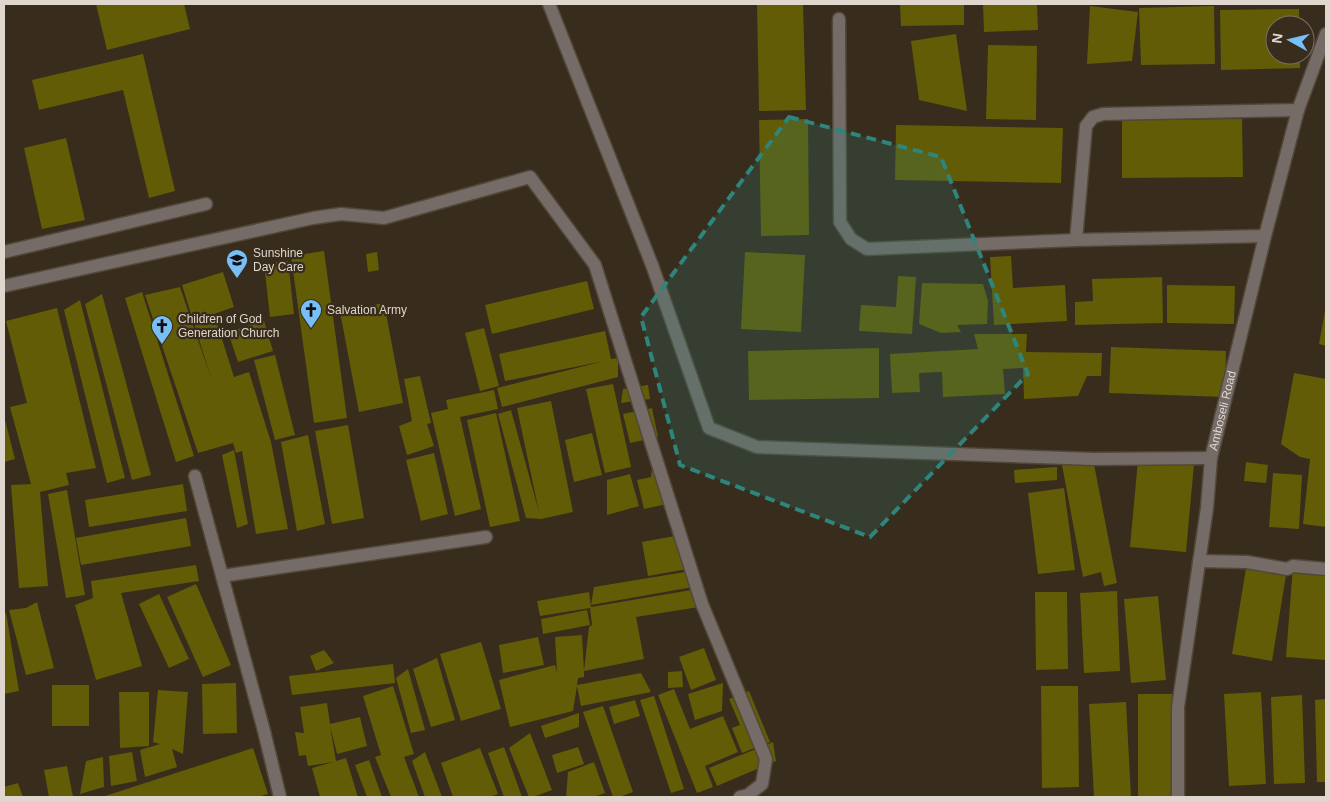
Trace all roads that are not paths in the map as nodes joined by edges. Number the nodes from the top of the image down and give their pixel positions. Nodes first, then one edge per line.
1 (549, 4) edge
2 (838, 19) dead end
3 (1326, 34) edge
4 (1298, 110) junction
5 (206, 204) dead end
6 (1265, 236) junction
7 (1076, 240) junction
8 (4, 252) edge
9 (4, 286) edge
10 (1211, 458) junction
11 (195, 476) dead end
12 (486, 538) dead end
13 (1199, 561) junction
14 (1326, 569) edge
15 (222, 576) junction
16 (280, 797) edge
17 (740, 797) edge
18 (1178, 797) edge

1 - 10 street
2 - 7 street
3 - 4 street, Amboseli Road
4 - 6 street, Amboseli Road
4 - 7 street
5 - 8 street
6 - 7 street
6 - 10 street, Amboseli Road
9 - 17 street
10 - 13 street, Amboseli Road
11 - 15 street
12 - 15 street
13 - 14 street
13 - 18 street, Amboseli Road
15 - 16 street

